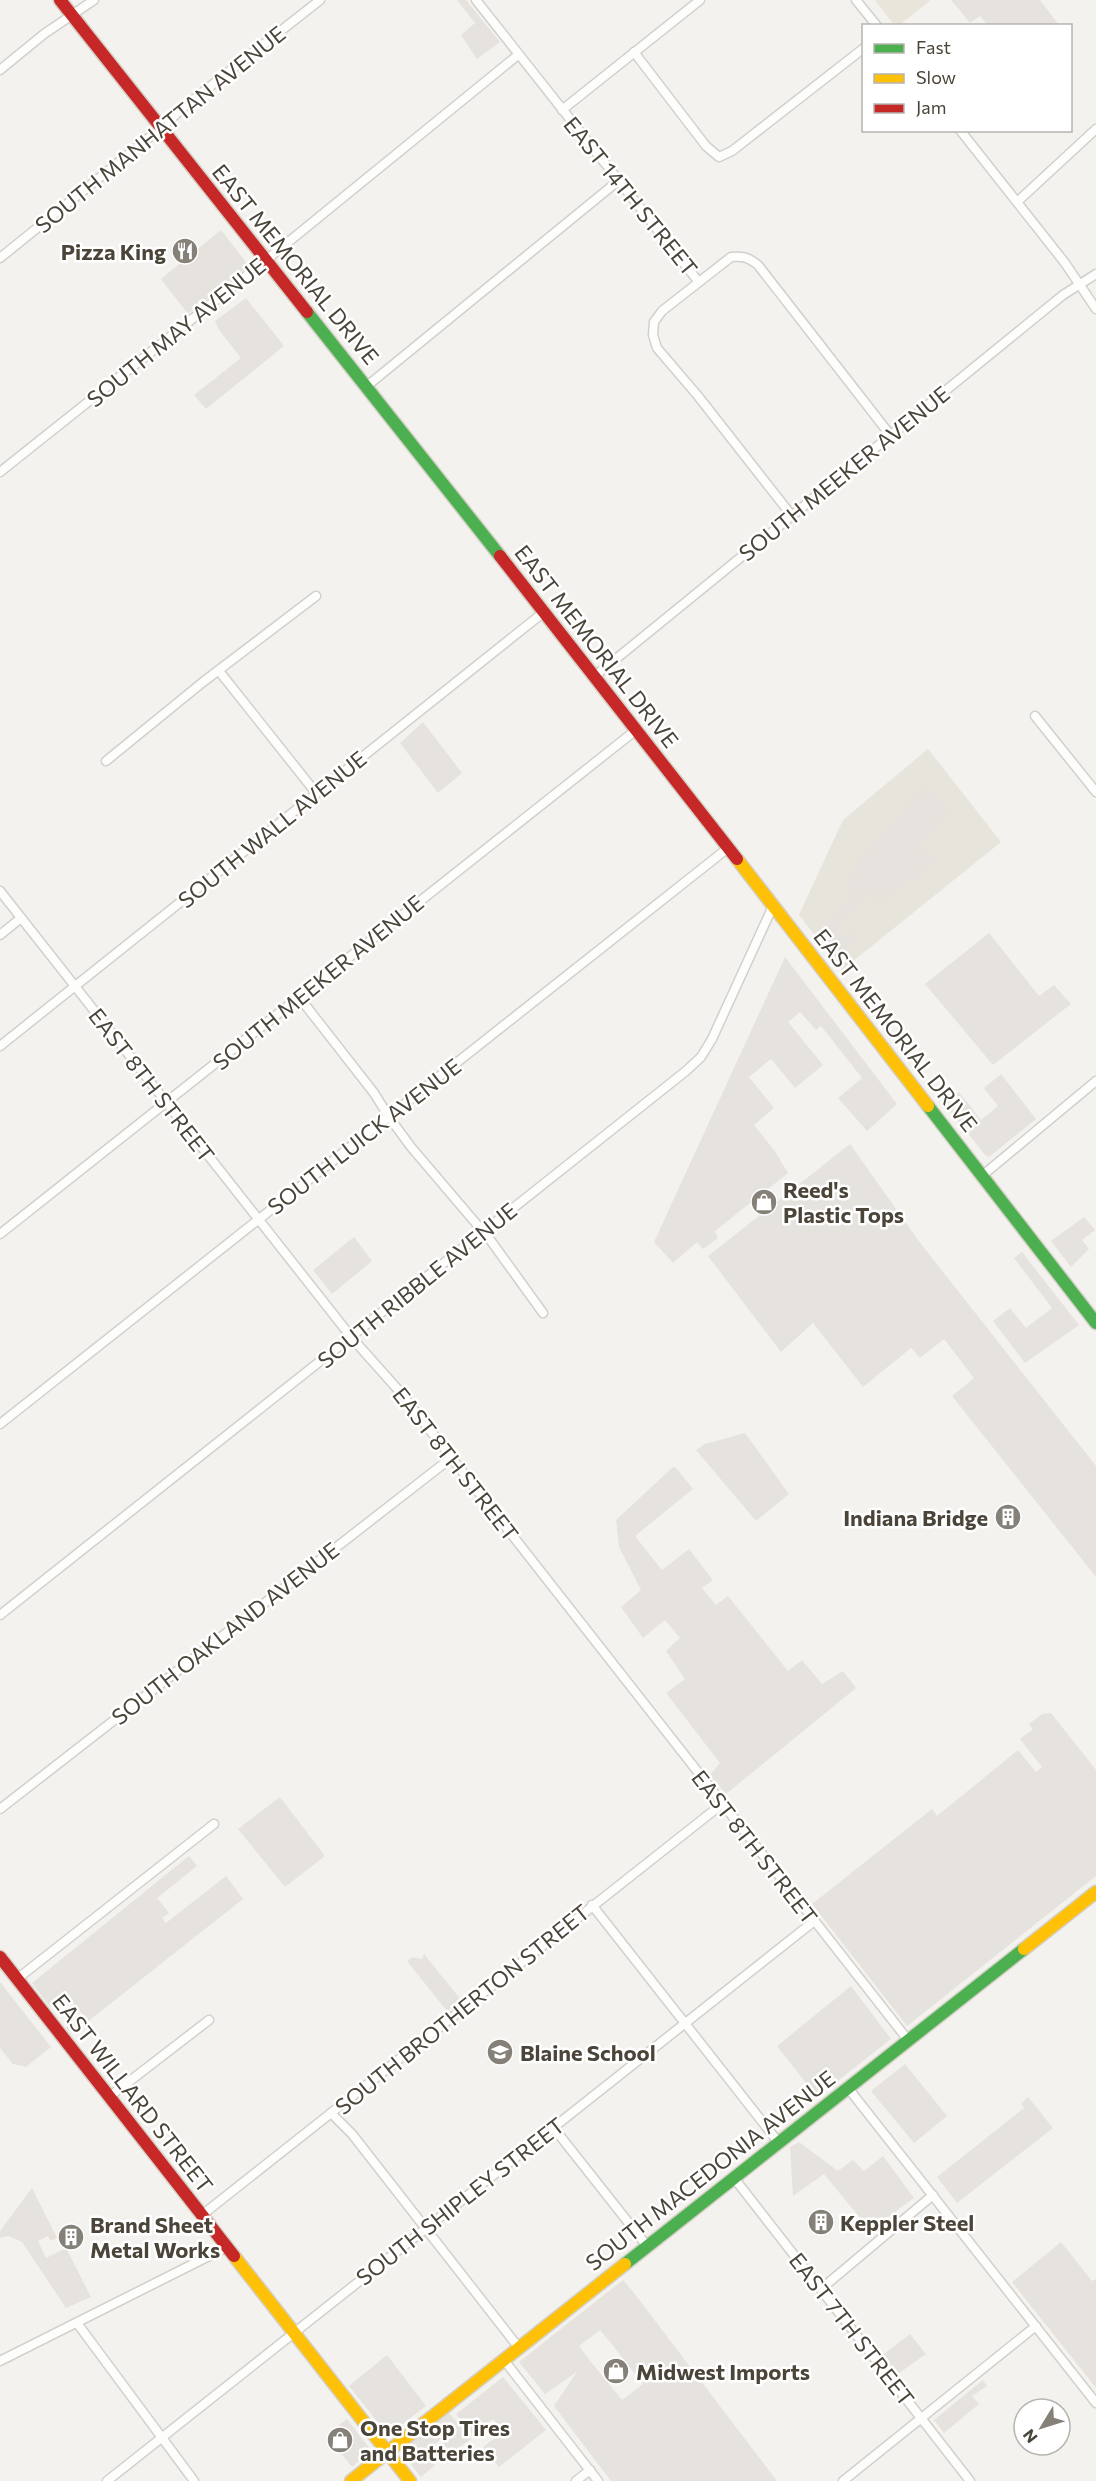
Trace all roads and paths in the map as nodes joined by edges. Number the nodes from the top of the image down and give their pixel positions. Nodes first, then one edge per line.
1 (60, 0) edge
2 (94, 0) edge
3 (320, 0) edge
4 (476, 0) edge
5 (700, 0) edge
6 (856, 0) edge
7 (72, 15) junction
8 (874, 24) edge
9 (862, 50) edge
10 (634, 52) junction
11 (518, 55) junction
12 (0, 70) edge
13 (561, 110) junction
14 (162, 128) junction
15 (1096, 129) edge
16 (962, 132) edge
17 (618, 181) junction
18 (1017, 202) junction
19 (0, 258) edge
20 (265, 261) junction
21 (1096, 274) edge
22 (698, 281) junction
23 (1079, 285) junction
24 (1096, 309) edge
25 (367, 386) junction
26 (891, 436) junction
27 (0, 472) edge
28 (792, 516) junction
29 (315, 596) dead end
30 (544, 612) junction
31 (219, 671) junction
32 (595, 676) junction
33 (1035, 716) dead end
34 (636, 730) junction
35 (106, 762) dead end
36 (1096, 792) edge
37 (316, 793) junction
38 (728, 848) junction
39 (0, 891) edge
40 (773, 906) junction
41 (21, 918) junction
42 (0, 935) edge
43 (75, 987) junction
44 (299, 997) junction
45 (0, 1046) edge
46 (1096, 1081) edge
47 (167, 1103) junction
48 (388, 1116) junction
49 (982, 1175) junction
50 (258, 1219) junction
51 (482, 1233) junction
52 (0, 1234) edge
53 (543, 1313) dead end
54 (1096, 1323) edge
55 (351, 1338) junction
56 (0, 1424) edge
57 (451, 1458) junction
58 (0, 1615) edge
59 (722, 1804) junction
60 (0, 1809) edge
61 (214, 1824) dead end
62 (1096, 1892) edge
63 (592, 1905) junction
64 (813, 1922) junction
65 (0, 1957) edge
66 (17, 1979) junction
67 (209, 2020) dead end
68 (685, 2022) junction
69 (908, 2040) junction
70 (848, 2088) junction
71 (109, 2097) junction
72 (331, 2113) junction
73 (554, 2127) junction
74 (779, 2143) junction
75 (734, 2178) junction
76 (933, 2195) junction
77 (202, 2215) junction
78 (426, 2228) junction
79 (647, 2246) junction
80 (227, 2247) junction
81 (821, 2289) junction
82 (77, 2322) junction
83 (1036, 2326) junction
84 (294, 2332) junction
85 (519, 2349) junction
86 (504, 2360) junction
87 (0, 2361) edge
88 (1096, 2403) edge
89 (921, 2419) junction
90 (161, 2438) junction
91 (387, 2452) junction
92 (590, 2470) junction
93 (107, 2481) edge
94 (194, 2481) edge
95 (351, 2481) edge
96 (410, 2481) edge
97 (576, 2481) edge
98 (598, 2481) edge
99 (843, 2481) edge
100 (970, 2481) edge

1 - 7 main road, EAST MEMORIAL DRIVE
2 - 7 street
3 - 14 street, SOUTH MANHATTAN AVENUE
4 - 11 street, EAST 14TH STREET
5 - 10 street
6 - 8 street
7 - 12 street
7 - 14 main road, EAST MEMORIAL DRIVE
9 - 10 street
10 - 13 street
11 - 13 street, EAST 14TH STREET
11 - 20 street, SOUTH MAY AVENUE
13 - 17 street, EAST 14TH STREET
14 - 19 street, SOUTH MANHATTAN AVENUE
14 - 20 main road, EAST MEMORIAL DRIVE
15 - 18 street
16 - 18 street
17 - 22 street, EAST 14TH STREET
17 - 25 street
18 - 23 street
20 - 25 main road, EAST MEMORIAL DRIVE
20 - 27 street, SOUTH MAY AVENUE
21 - 23 street, SOUTH MEEKER AVENUE
22 - 26 street, EAST 14TH STREET
22 - 28 street
23 - 24 street
23 - 26 street, SOUTH MEEKER AVENUE
25 - 30 main road, EAST MEMORIAL DRIVE
26 - 28 street, SOUTH MEEKER AVENUE
28 - 32 street, SOUTH MEEKER AVENUE
29 - 31 street
30 - 32 main road, EAST MEMORIAL DRIVE
30 - 37 street, SOUTH WALL AVENUE
31 - 35 street
31 - 37 street
32 - 34 main road, EAST MEMORIAL DRIVE
33 - 36 street
34 - 38 main road, EAST MEMORIAL DRIVE
34 - 44 street, SOUTH MEEKER AVENUE
37 - 43 street, SOUTH WALL AVENUE
38 - 40 main road, EAST MEMORIAL DRIVE
38 - 48 street, SOUTH LUICK AVENUE
39 - 41 street, EAST 8TH STREET
40 - 49 main road, EAST MEMORIAL DRIVE
40 - 51 street, SOUTH RIBBLE AVENUE
41 - 42 street
41 - 43 street, EAST 8TH STREET
43 - 45 street, SOUTH WALL AVENUE
43 - 47 street, EAST 8TH STREET
44 - 47 street, SOUTH MEEKER AVENUE
44 - 48 street
46 - 49 street
47 - 50 street, EAST 8TH STREET
47 - 52 street, SOUTH MEEKER AVENUE
48 - 50 street, SOUTH LUICK AVENUE
48 - 51 street
49 - 54 main road, EAST MEMORIAL DRIVE
50 - 55 street, EAST 8TH STREET
50 - 56 street, SOUTH LUICK AVENUE
51 - 53 street
51 - 55 street, SOUTH RIBBLE AVENUE
55 - 57 street, EAST 8TH STREET
55 - 58 street, SOUTH RIBBLE AVENUE
57 - 59 street, EAST 8TH STREET
57 - 60 street, SOUTH OAKLAND AVENUE
59 - 63 street, SOUTH BROTHERTON STREET
59 - 64 street, EAST 8TH STREET
61 - 66 street
62 - 69 main road, SOUTH MACEDONIA AVENUE
63 - 68 street
63 - 72 street, SOUTH BROTHERTON STREET
64 - 68 street, SOUTH SHIPLEY STREET
64 - 69 street, EAST 8TH STREET
65 - 66 main road, EAST WILLARD STREET
66 - 71 main road, EAST WILLARD STREET
67 - 71 street
68 - 73 street, SOUTH SHIPLEY STREET
68 - 74 street
69 - 70 main road, SOUTH MACEDONIA AVENUE
70 - 74 main road, SOUTH MACEDONIA AVENUE
70 - 76 street
71 - 77 main road, EAST WILLARD STREET
72 - 77 street, SOUTH BROTHERTON STREET
72 - 78 street
73 - 78 street, SOUTH SHIPLEY STREET
73 - 79 street
74 - 75 main road, SOUTH MACEDONIA AVENUE
75 - 79 main road, SOUTH MACEDONIA AVENUE
75 - 81 street, EAST 7TH STREET
76 - 81 street
76 - 83 street
77 - 80 main road, EAST WILLARD STREET
78 - 84 street, SOUTH SHIPLEY STREET
78 - 85 street
79 - 85 main road, SOUTH MACEDONIA AVENUE
80 - 82 street
80 - 84 main road, EAST WILLARD STREET
81 - 89 street, EAST 7TH STREET
82 - 87 street
82 - 90 street
83 - 88 street
83 - 89 street
84 - 90 street, SOUTH SHIPLEY STREET
84 - 91 main road, EAST WILLARD STREET
85 - 86 main road, SOUTH MACEDONIA AVENUE
86 - 91 main road, SOUTH MACEDONIA AVENUE
86 - 92 street
89 - 99 street
89 - 100 street, EAST 7TH STREET
90 - 93 street, SOUTH SHIPLEY STREET
90 - 94 street
91 - 95 main road, SOUTH MACEDONIA AVENUE
91 - 96 main road, EAST WILLARD STREET
92 - 97 street
92 - 98 street

